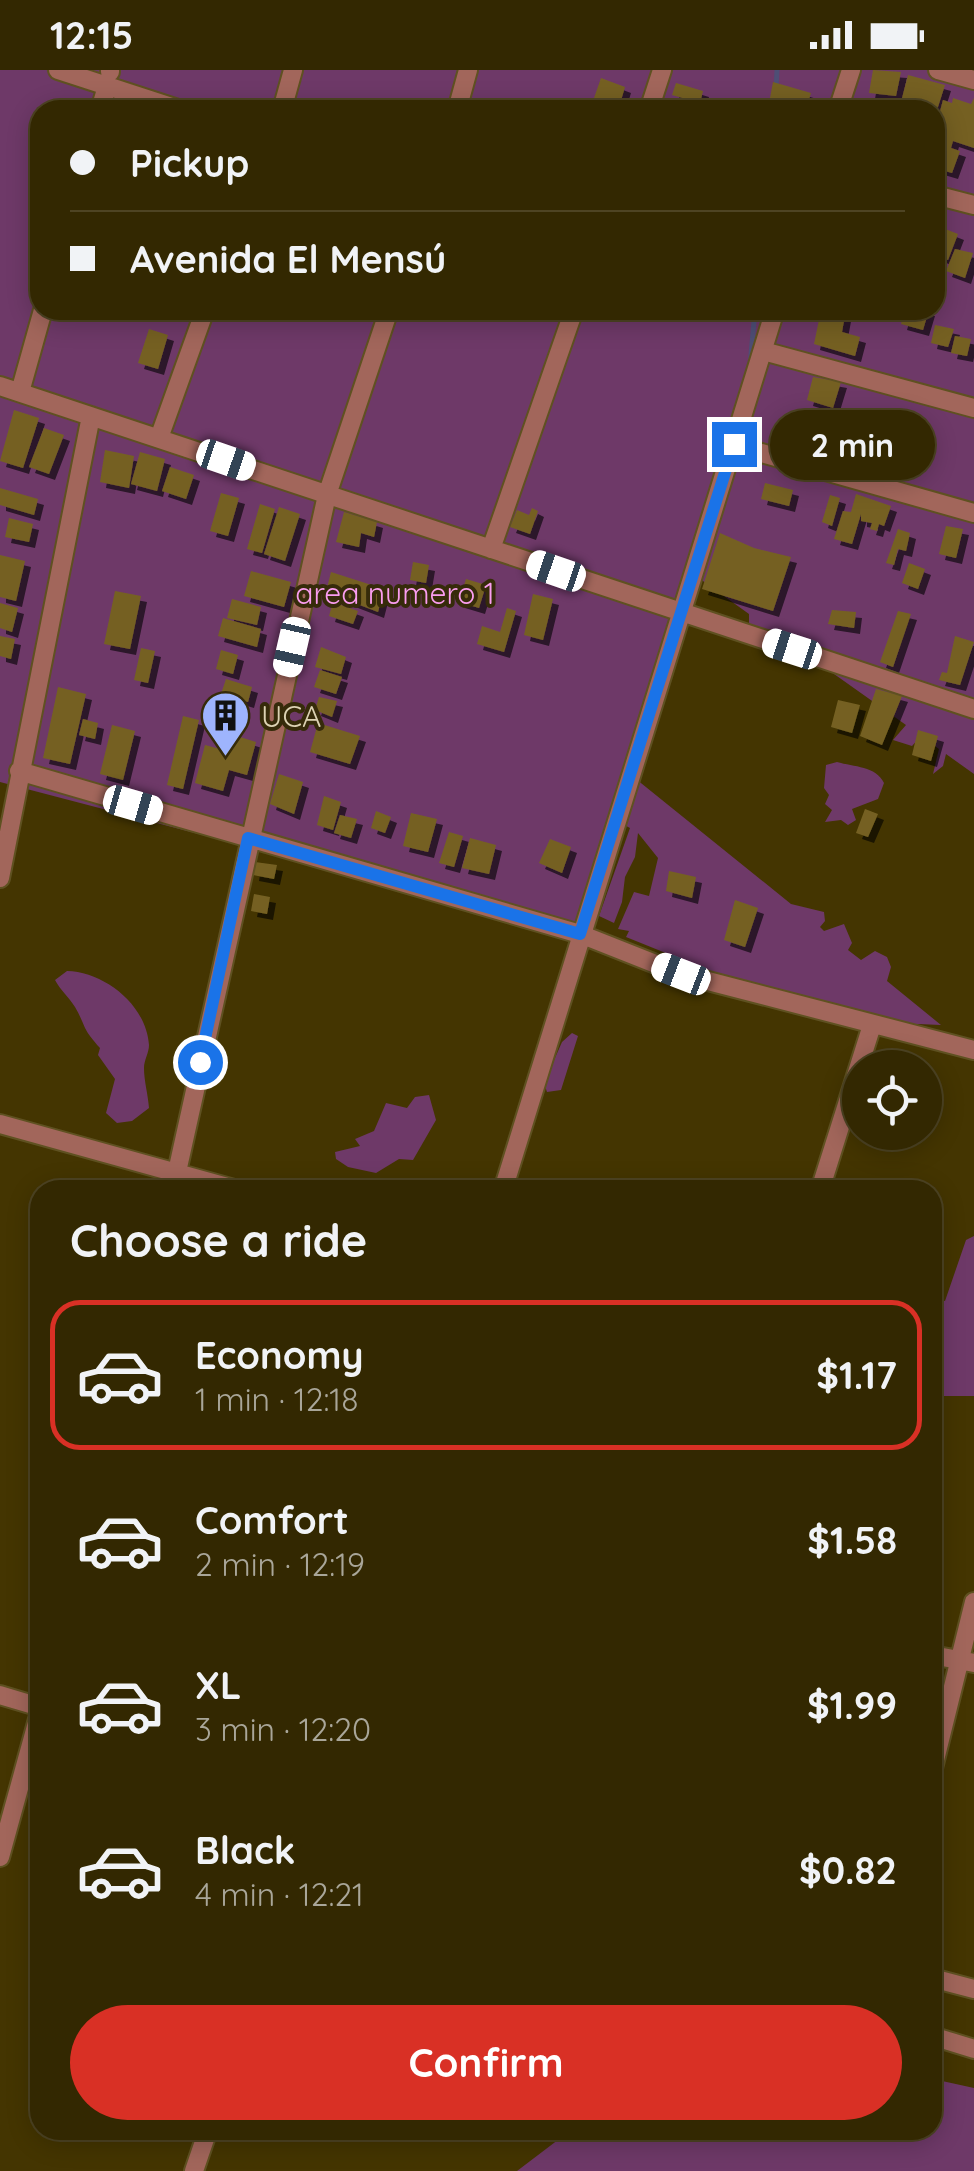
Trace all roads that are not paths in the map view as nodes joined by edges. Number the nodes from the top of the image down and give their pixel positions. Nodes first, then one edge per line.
1 (58, 70) edge
2 (293, 70) edge
3 (468, 70) edge
4 (662, 70) edge
5 (851, 70) edge
6 (938, 70) edge
7 (109, 76) edge
8 (974, 80) edge
9 (160, 100) edge
10 (285, 100) edge
11 (459, 100) edge
12 (652, 100) edge
13 (841, 100) edge
14 (945, 197) edge
15 (974, 205) edge
16 (40, 320) edge
17 (201, 320) edge
18 (386, 320) edge
19 (571, 320) edge
20 (773, 320) edge
21 (762, 351) junction
22 (0, 386) edge
23 (20, 392) junction
24 (974, 408) edge
25 (92, 416) junction
26 (158, 438) junction
27 (734, 444) junction
28 (327, 494) junction
29 (974, 512) edge
30 (491, 550) junction
31 (684, 614) junction
32 (974, 709) edge
33 (19, 771) junction
34 (248, 838) junction
35 (0, 878) edge
36 (580, 934) junction
37 (872, 1025) junction
38 (974, 1050) edge
39 (0, 1124) edge
40 (169, 1180) edge
41 (175, 1180) edge
42 (506, 1180) edge
43 (823, 1180) edge
44 (974, 1602) edge
45 (942, 1657) edge
46 (967, 1661) edge
47 (0, 1695) edge
48 (30, 1706) edge
49 (942, 1740) edge
50 (30, 1746) edge
51 (0, 1855) edge
52 (942, 1981) edge
53 (974, 1989) edge
54 (942, 2039) edge
55 (974, 2049) edge
56 (205, 2140) edge
57 (194, 2171) edge

1 - 7 street
2 - 10 street
3 - 11 street
4 - 12 street
5 - 13 street
6 - 8 street
7 - 9 street
14 - 15 street
16 - 23 street
17 - 26 street
18 - 28 street
19 - 30 street
20 - 21 street
21 - 24 street
21 - 27 street
22 - 23 street
23 - 25 street
25 - 26 street
25 - 33 street
26 - 28 street
27 - 29 street
27 - 31 street
28 - 30 street
28 - 34 street
30 - 31 street
31 - 32 street
31 - 36 street
33 - 34 street
33 - 35 street
34 - 36 street
34 - 41 street
36 - 37 street
36 - 42 street
37 - 38 street
37 - 43 street
39 - 40 street
44 - 46 street
45 - 46 street
46 - 49 street
47 - 48 street
50 - 51 street
52 - 53 street
54 - 55 street
56 - 57 street

